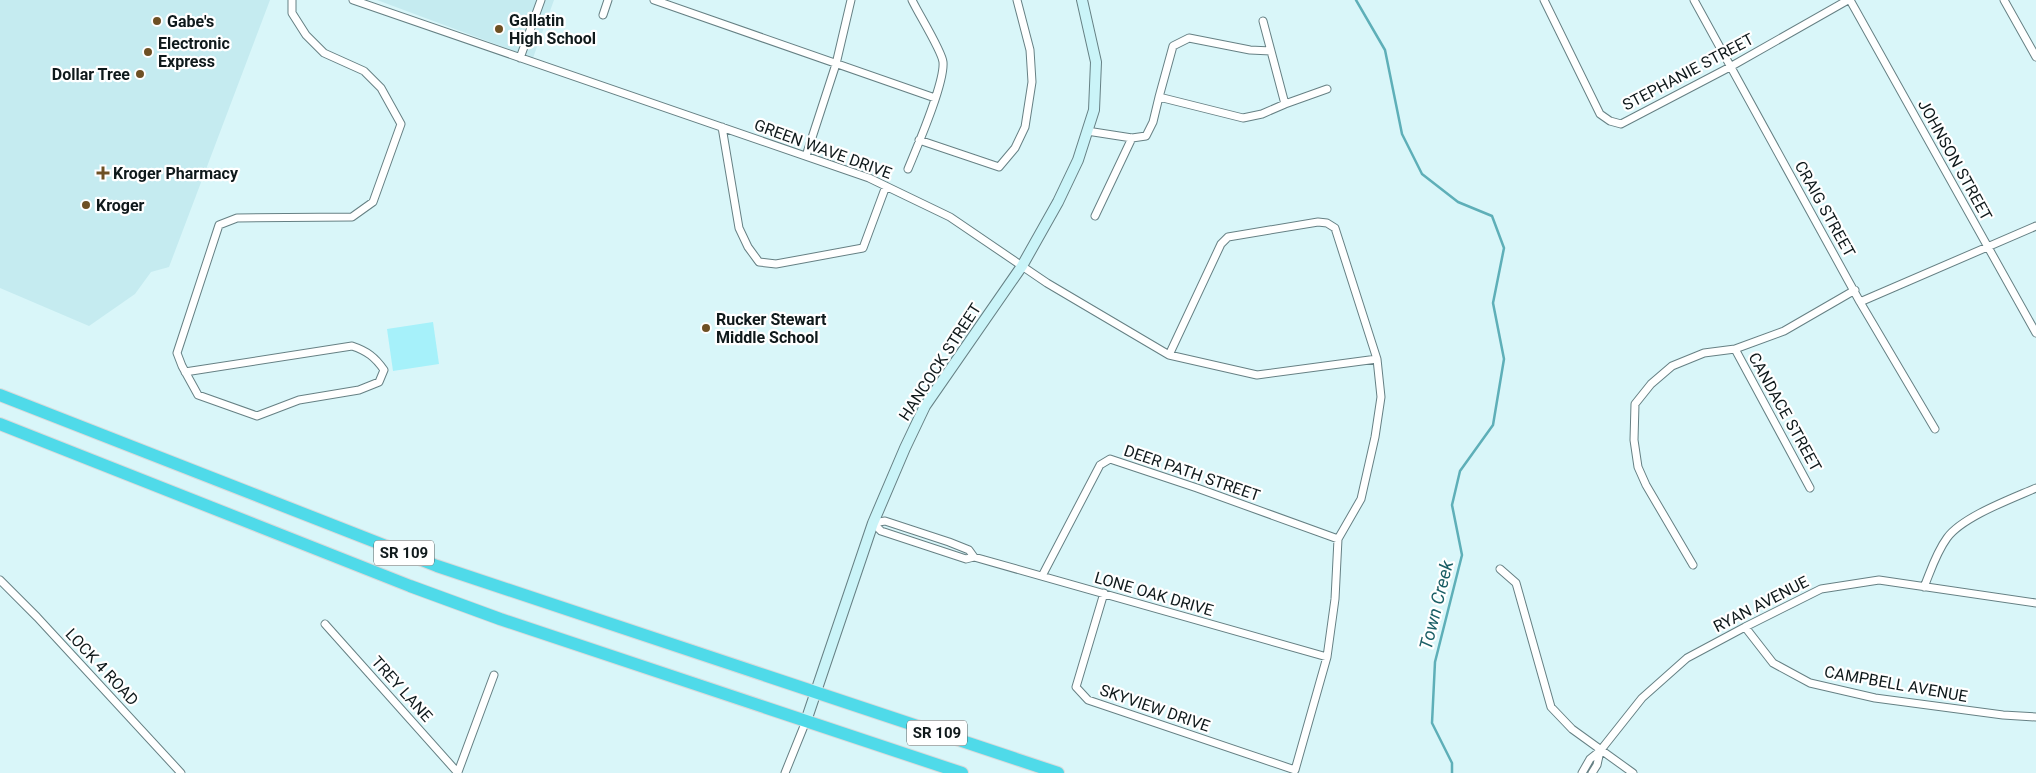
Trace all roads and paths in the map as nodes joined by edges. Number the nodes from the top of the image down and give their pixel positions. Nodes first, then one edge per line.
1 (292, 0) edge
2 (352, 0) edge
3 (541, 0) edge
4 (608, 0) edge
5 (654, 0) edge
6 (851, 0) edge
7 (912, 0) edge
8 (1017, 0) edge
9 (1082, 0) edge
10 (1544, 0) edge
11 (1694, 0) edge
12 (1849, 0) edge
13 (2004, 0) edge
14 (603, 15) dead end
15 (1263, 20) dead end
16 (1271, 51) junction
17 (2036, 57) edge
18 (520, 58) junction
19 (836, 64) junction
20 (1730, 67) junction
21 (1327, 89) dead end
22 (1160, 97) junction
23 (935, 98) junction
24 (1285, 104) junction
25 (722, 127) junction
26 (1087, 131) junction
27 (1132, 138) junction
28 (919, 140) junction
29 (806, 156) junction
30 (908, 169) dead end
31 (886, 186) junction
32 (1095, 216) dead end
33 (2036, 226) edge
34 (1988, 248) junction
35 (1022, 266) junction
36 (1855, 290) junction
37 (1860, 302) junction
38 (2036, 333) edge
39 (1735, 349) junction
40 (1169, 355) junction
41 (1377, 360) junction
42 (185, 372) junction
43 (0, 395) edge
44 (0, 424) edge
45 (1935, 429) dead end
46 (1810, 488) dead end
47 (2036, 488) edge
48 (873, 523) junction
49 (1338, 539) junction
50 (974, 557) junction
51 (1694, 565) dead end
52 (1500, 569) dead end
53 (1042, 576) junction
54 (0, 580) edge
55 (1924, 587) junction
56 (1104, 593) junction
57 (2036, 603) edge
58 (325, 624) dead end
59 (1745, 626) junction
60 (1327, 657) junction
61 (494, 674) dead end
62 (815, 692) junction
63 (2036, 716) edge
64 (806, 721) junction
65 (1600, 751) junction
66 (181, 773) edge
67 (458, 773) edge
68 (785, 773) edge
69 (962, 773) edge
70 (1058, 773) edge
71 (1582, 773) edge
72 (1592, 773) edge
73 (1633, 773) edge

1 - 42 street
2 - 18 street, GREEN WAVE DRIVE
3 - 18 street
4 - 14 street
5 - 19 street
6 - 19 street
7 - 23 street
8 - 28 street
9 - 26 street, HANCOCK STREET
10 - 20 street, STEPHANIE STREET
11 - 20 street, CRAIG STREET
12 - 20 street, STEPHANIE STREET
12 - 34 street, JOHNSON STREET
13 - 17 street
15 - 16 street
16 - 22 street
16 - 24 street
18 - 25 street, GREEN WAVE DRIVE
19 - 23 street
19 - 29 street
20 - 36 street, CRAIG STREET
21 - 24 street
22 - 24 street
22 - 27 street
23 - 28 street
25 - 29 street, GREEN WAVE DRIVE
25 - 31 street
26 - 27 street
26 - 35 street, HANCOCK STREET
27 - 32 street
28 - 30 street
29 - 31 street, GREEN WAVE DRIVE
31 - 35 street, GREEN WAVE DRIVE
33 - 34 street
34 - 37 street
34 - 38 street, JOHNSON STREET
35 - 40 street, GREEN WAVE DRIVE
35 - 48 street, HANCOCK STREET
36 - 37 street, CRAIG STREET
36 - 39 street
37 - 45 street, CRAIG STREET
39 - 46 street, CANDACE STREET
39 - 51 street
40 - 41 street, GREEN WAVE DRIVE
40 - 41 street
41 - 49 street
42 - 42 street
43 - 62 highway, SR 109
44 - 64 highway, SR 109
47 - 55 street
48 - 50 street, LONE OAK DRIVE
48 - 50 street, LONE OAK DRIVE
48 - 62 street, HANCOCK STREET
49 - 53 street, DEER PATH STREET
49 - 60 street
50 - 53 street, LONE OAK DRIVE
52 - 65 street
53 - 56 street, LONE OAK DRIVE
54 - 66 street, LOCK 4 ROAD
55 - 57 street, RYAN AVENUE
55 - 59 street, RYAN AVENUE
56 - 60 street, LONE OAK DRIVE
56 - 60 street, SKYVIEW DRIVE
58 - 67 street, TREY LANE
59 - 63 street, CAMPBELL AVENUE
59 - 65 street, RYAN AVENUE
61 - 67 street
62 - 64 street, HANCOCK STREET
62 - 70 highway, SR 109
64 - 68 street, HANCOCK STREET
64 - 69 highway, SR 109
65 - 71 street, RYAN AVENUE
65 - 72 street, RYAN AVENUE
65 - 73 street

